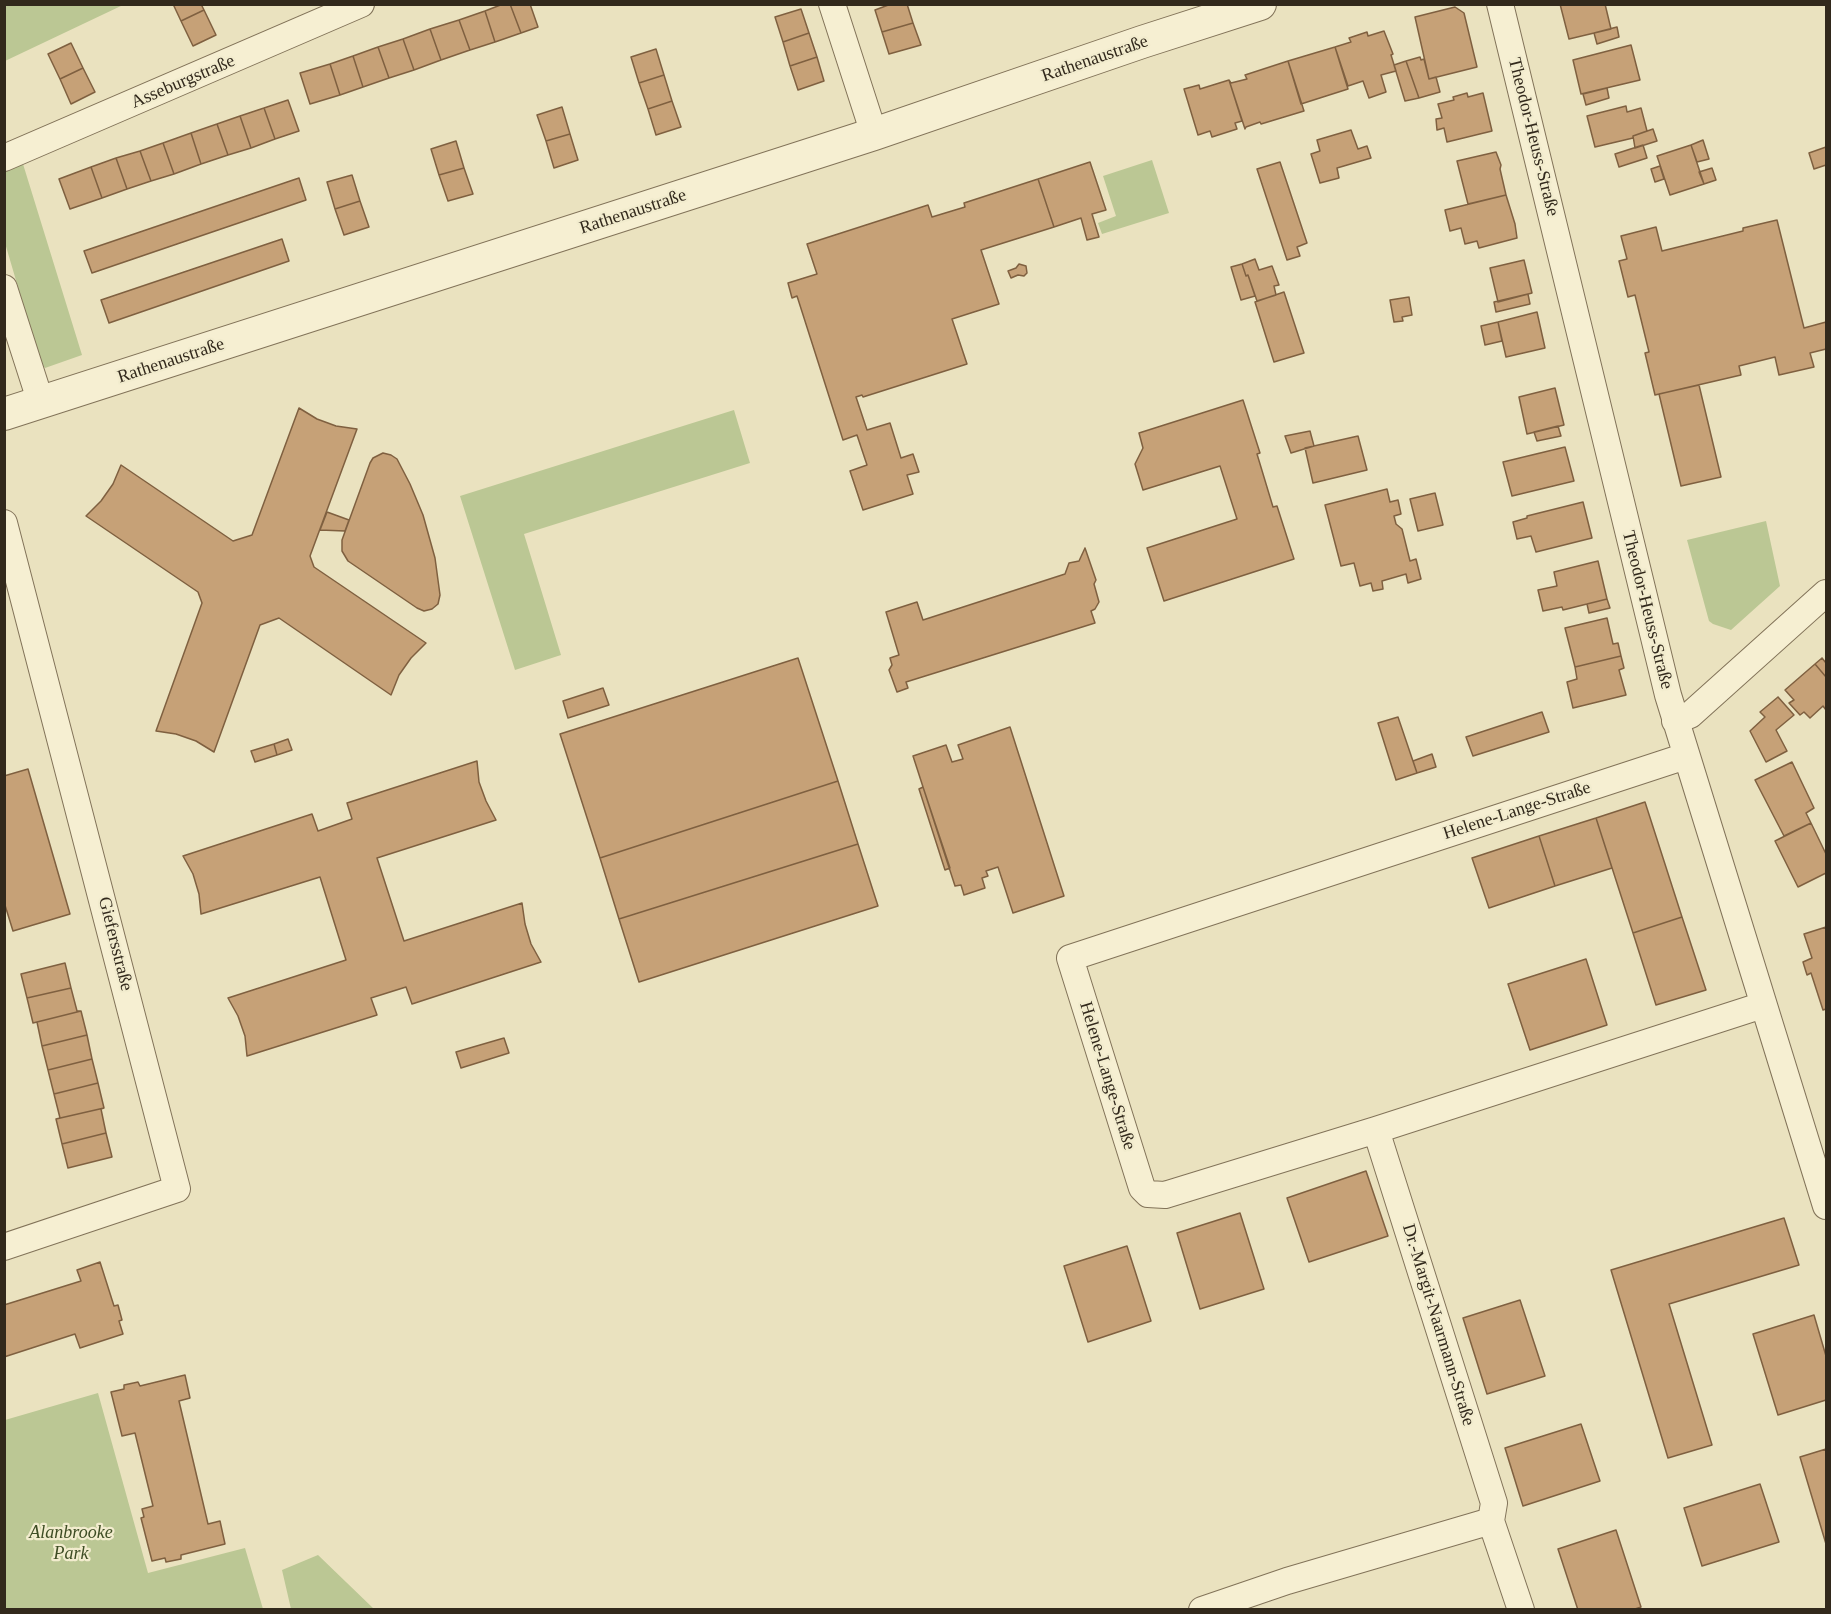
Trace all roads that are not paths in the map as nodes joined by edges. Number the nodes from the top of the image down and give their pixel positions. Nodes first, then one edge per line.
1 (361, 4) edge
2 (832, 4) edge
3 (1260, 4) edge
4 (1500, 4) edge
5 (874, 134) junction
6 (4, 158) edge
7 (4, 288) edge
8 (41, 403) junction
9 (4, 414) edge
10 (4, 523) edge
11 (1827, 593) edge
12 (1675, 721) junction
13 (1686, 756) junction
14 (1763, 1005) junction
15 (1376, 1130) junction
16 (1827, 1206) edge
17 (4, 1247) edge
18 (1491, 1521) junction
19 (1202, 1610) edge
20 (1521, 1610) edge

1 - 6 street, Asseburgstraße
2 - 5 street
3 - 5 street, Rathenaustraße
4 - 12 street, Theodor-Heuss-Straße
5 - 8 street, Rathenaustraße
7 - 8 street
8 - 9 street, Rathenaustraße
10 - 17 street, Giefersstraße
11 - 12 street
12 - 13 street, Theodor-Heuss-Straße
13 - 14 street, Theodor-Heuss-Straße
13 - 15 street, Helene-Lange-Straße
14 - 15 street, Helene-Lange-Straße
14 - 16 street, Theodor-Heuss-Straße
15 - 18 street, Dr.-Margit-Naarmann-Straße
18 - 19 street
18 - 20 street, Dr.-Margit-Naarmann-Straße

